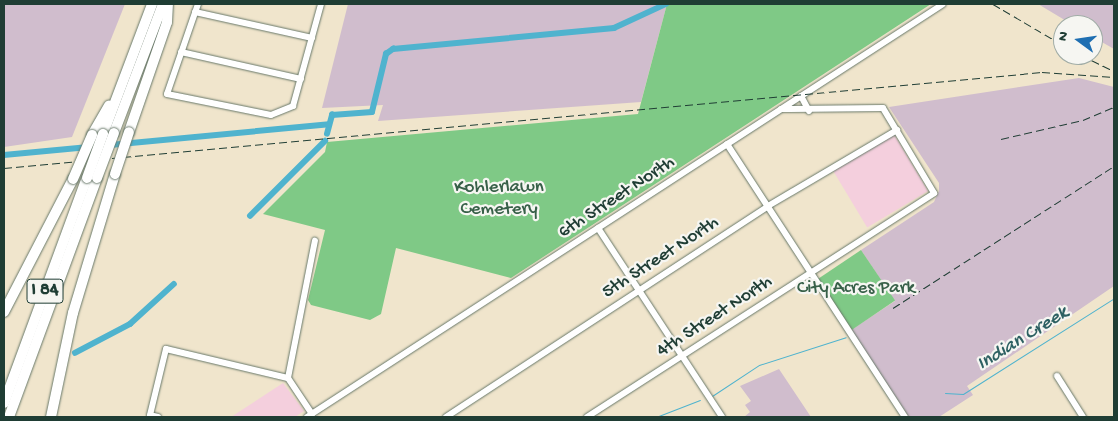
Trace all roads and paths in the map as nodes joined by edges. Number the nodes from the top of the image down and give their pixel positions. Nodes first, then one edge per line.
1 (152, 4) edge
2 (163, 4) edge
3 (168, 4) edge
4 (198, 4) edge
5 (321, 4) edge
6 (943, 4) edge
7 (195, 12) junction
8 (312, 38) junction
9 (181, 52) junction
10 (301, 79) junction
11 (802, 96) junction
12 (781, 109) junction
13 (809, 111) junction
14 (898, 130) junction
15 (98, 135) junction
16 (727, 144) junction
17 (92, 178) junction
18 (768, 206) junction
19 (598, 228) junction
20 (316, 241) dead end
21 (812, 272) junction
22 (639, 290) junction
23 (4, 312) edge
24 (682, 356) junction
25 (1057, 376) dead end
26 (288, 378) junction
27 (58, 385) junction
28 (4, 403) edge
29 (309, 416) edge
30 (9, 417) edge
31 (46, 417) edge
32 (51, 417) edge
33 (158, 417) edge
34 (446, 417) edge
35 (587, 417) edge
36 (722, 417) edge
37 (905, 417) edge
38 (1083, 417) edge

1 - 15 highway, I 84
2 - 17 highway, I 84, bridge
3 - 27 highway, bridge
4 - 7 street
5 - 8 street
6 - 11 street, 6th Street North
7 - 8 street
7 - 9 street
8 - 10 street
9 - 10 street
9 - 10 street
11 - 12 street, 6th Street North
11 - 13 street
12 - 13 street
12 - 16 street, 6th Street North
13 - 14 street
14 - 18 street, 5th Street North
14 - 21 street, 4th Street North
15 - 17 highway, I 84, bridge
15 - 23 highway, bridge
16 - 18 street
16 - 19 street, 6th Street North
17 - 28 highway, I 84
17 - 30 highway, I 84
18 - 21 street
18 - 22 street, 5th Street North
19 - 22 street
19 - 29 street, 6th Street North
20 - 26 street
21 - 24 street, 4th Street North
21 - 37 street
22 - 24 street
22 - 34 street, 5th Street North
24 - 35 street, 4th Street North
24 - 36 street
25 - 38 street
26 - 29 street
26 - 33 street
27 - 31 highway
27 - 32 highway

